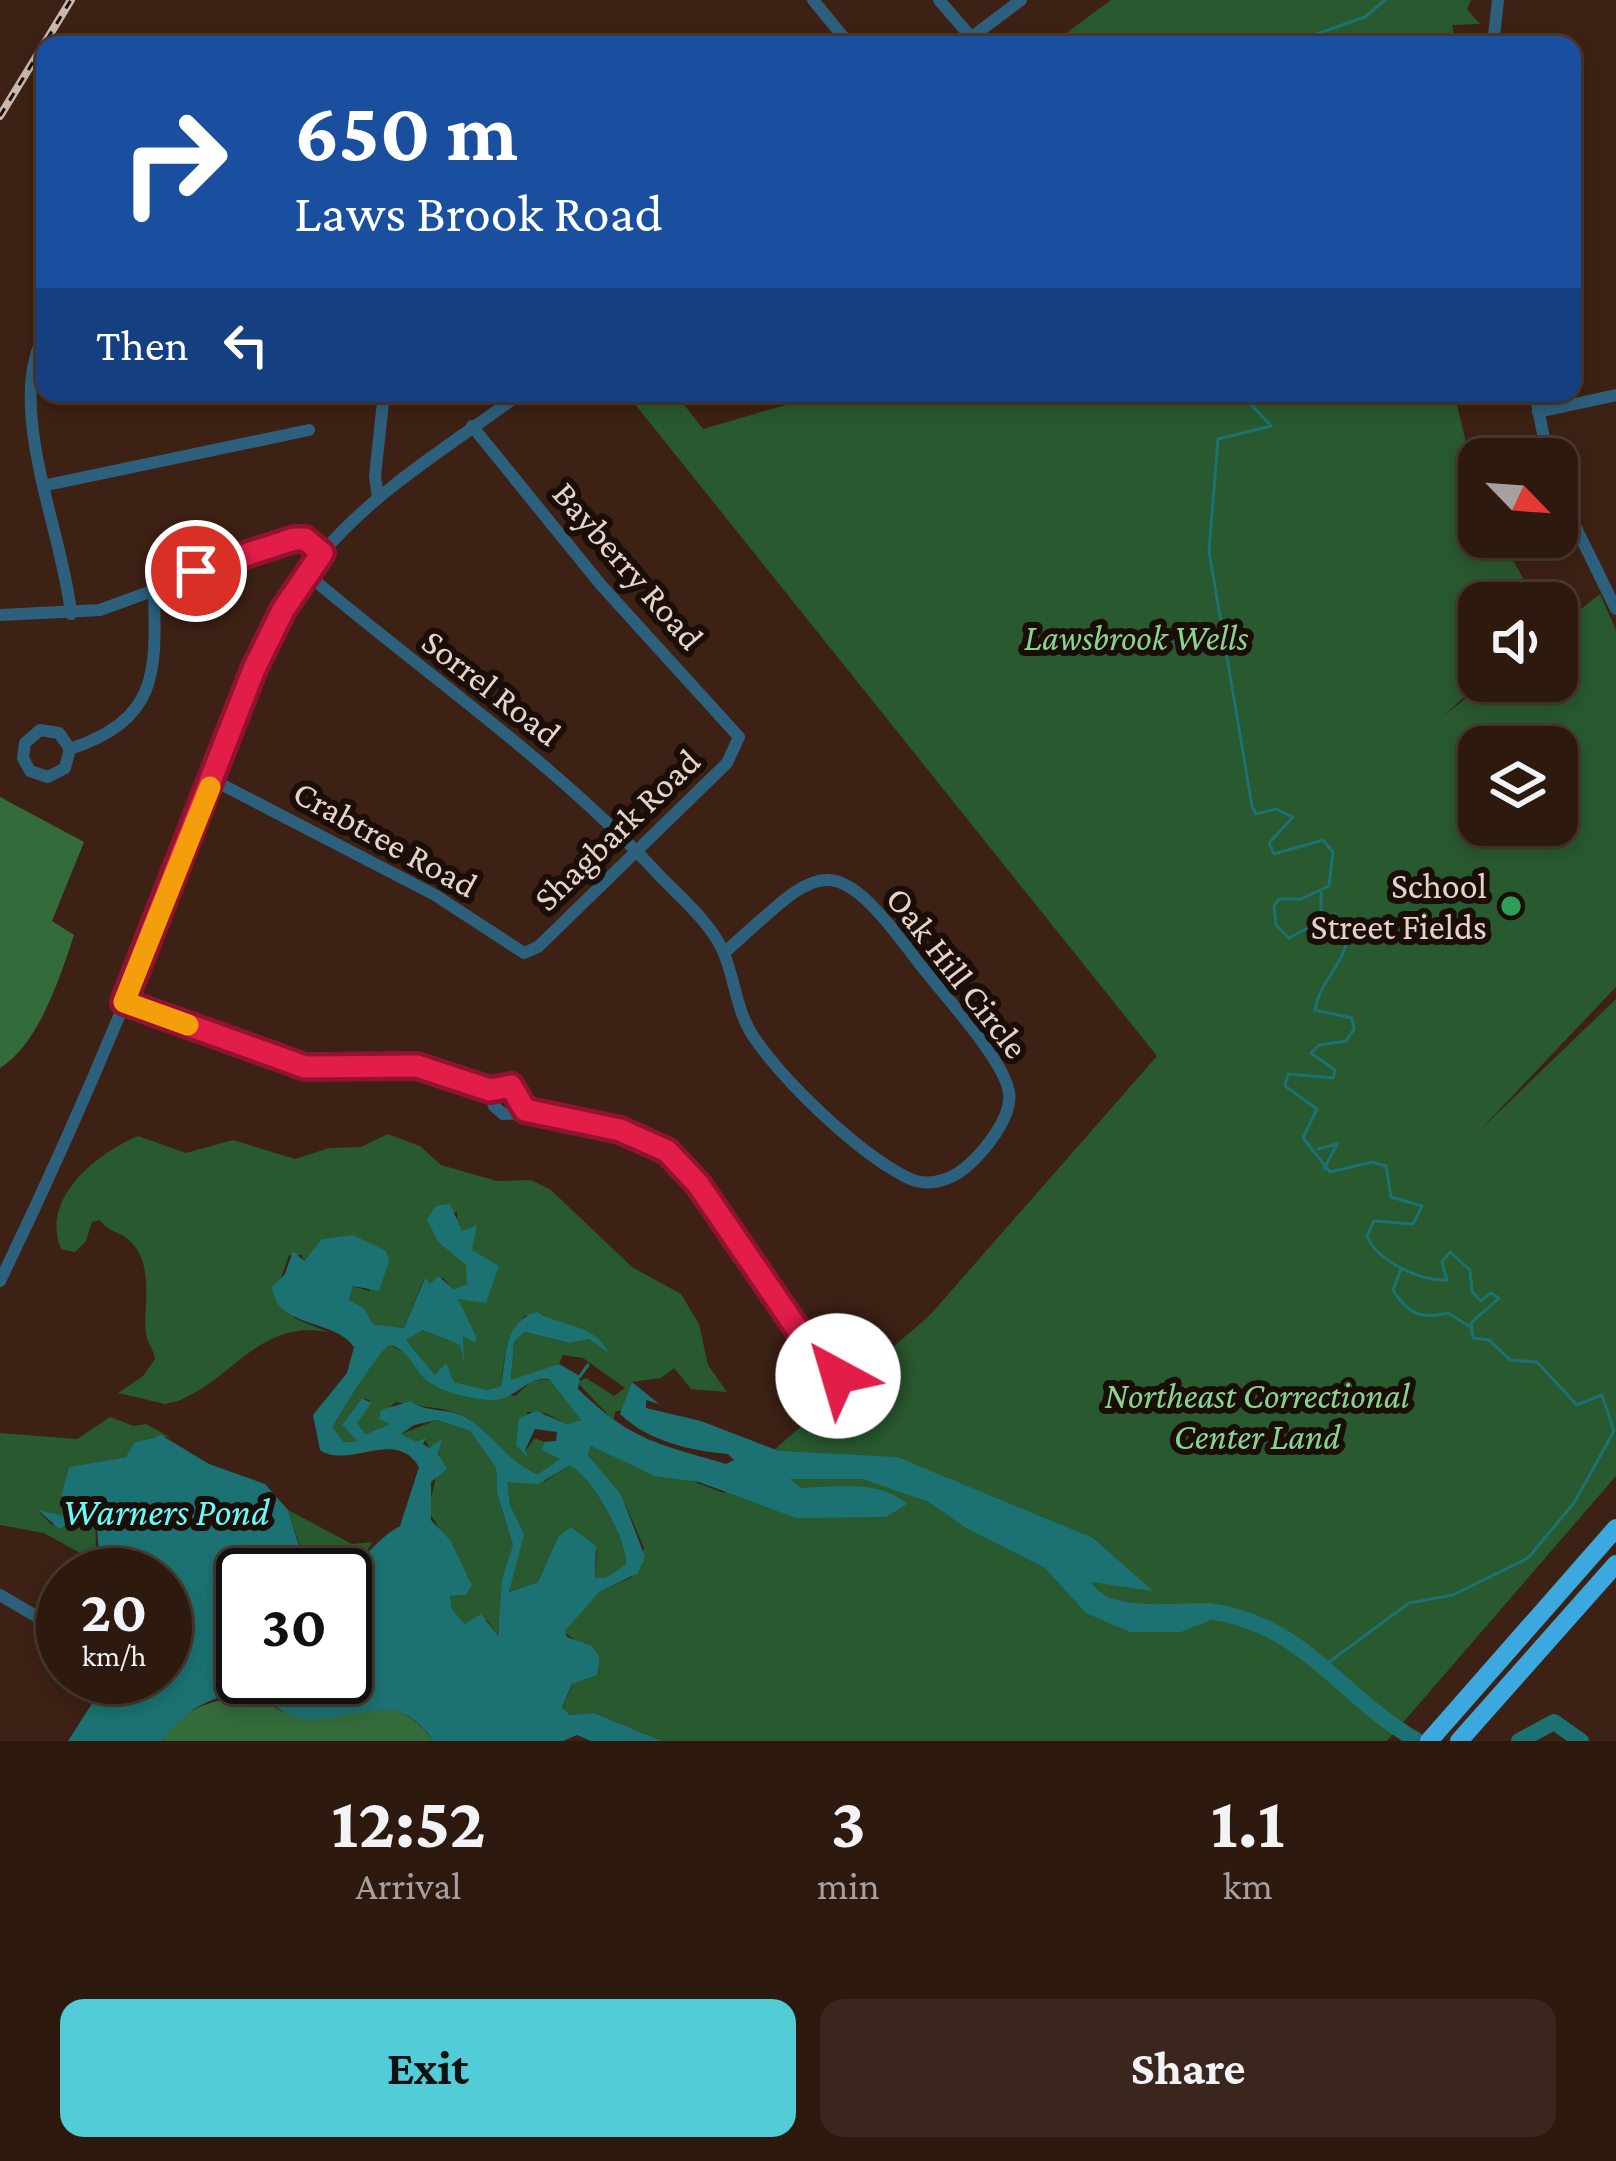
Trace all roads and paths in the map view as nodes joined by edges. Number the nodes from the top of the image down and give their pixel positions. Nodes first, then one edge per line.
1 (813, 0) edge
2 (939, 0) edge
3 (1022, 0) edge
4 (1498, 0) edge
5 (843, 36) edge
6 (963, 36) edge
7 (973, 36) edge
8 (1494, 36) edge
9 (36, 365) edge
10 (1616, 395) edge
11 (383, 402) edge
12 (508, 402) edge
13 (1536, 402) edge
14 (1538, 412) junction
15 (472, 426) junction
16 (309, 430) dead end
17 (1543, 438) edge
18 (47, 484) junction
19 (378, 498) junction
20 (1578, 532) edge
21 (322, 553) junction
22 (307, 574) junction
23 (154, 590) junction
24 (1616, 609) edge
25 (71, 614) junction
26 (0, 615) edge
27 (740, 742) joint
28 (70, 749) junction
29 (213, 780) junction
30 (636, 851) junction
31 (526, 952) joint
32 (724, 953) junction
33 (124, 1002) junction
34 (490, 1090) junction
35 (525, 1110) junction
36 (0, 1281) edge
37 (798, 1330) dead end
38 (1616, 1528) edge
39 (1616, 1564) edge
40 (0, 1594) edge
41 (36, 1620) edge
42 (1430, 1741) edge
43 (1460, 1741) edge

1 - 5 street
2 - 6 street
3 - 7 street
4 - 8 street
9 - 18 street
10 - 14 street
11 - 19 street
12 - 15 street
13 - 14 street
14 - 17 street
15 - 19 street
15 - 27 street, Bayberry Road
16 - 18 street
18 - 25 street
19 - 21 street
20 - 24 street
21 - 22 street
21 - 23 street
22 - 29 street
22 - 30 street, Sorrel Road
23 - 25 street
23 - 28 street
25 - 26 street
27 - 30 street, Shagbark Road
28 - 28 street
29 - 31 street, Crabtree Road
29 - 33 street
30 - 31 street, Shagbark Road
30 - 32 street, Oak Hill Circle
32 - 32 street, Oak Hill Circle
33 - 34 street
33 - 36 street
34 - 35 street
34 - 35 street
35 - 37 street
38 - 42 highway
39 - 43 highway
40 - 41 street

